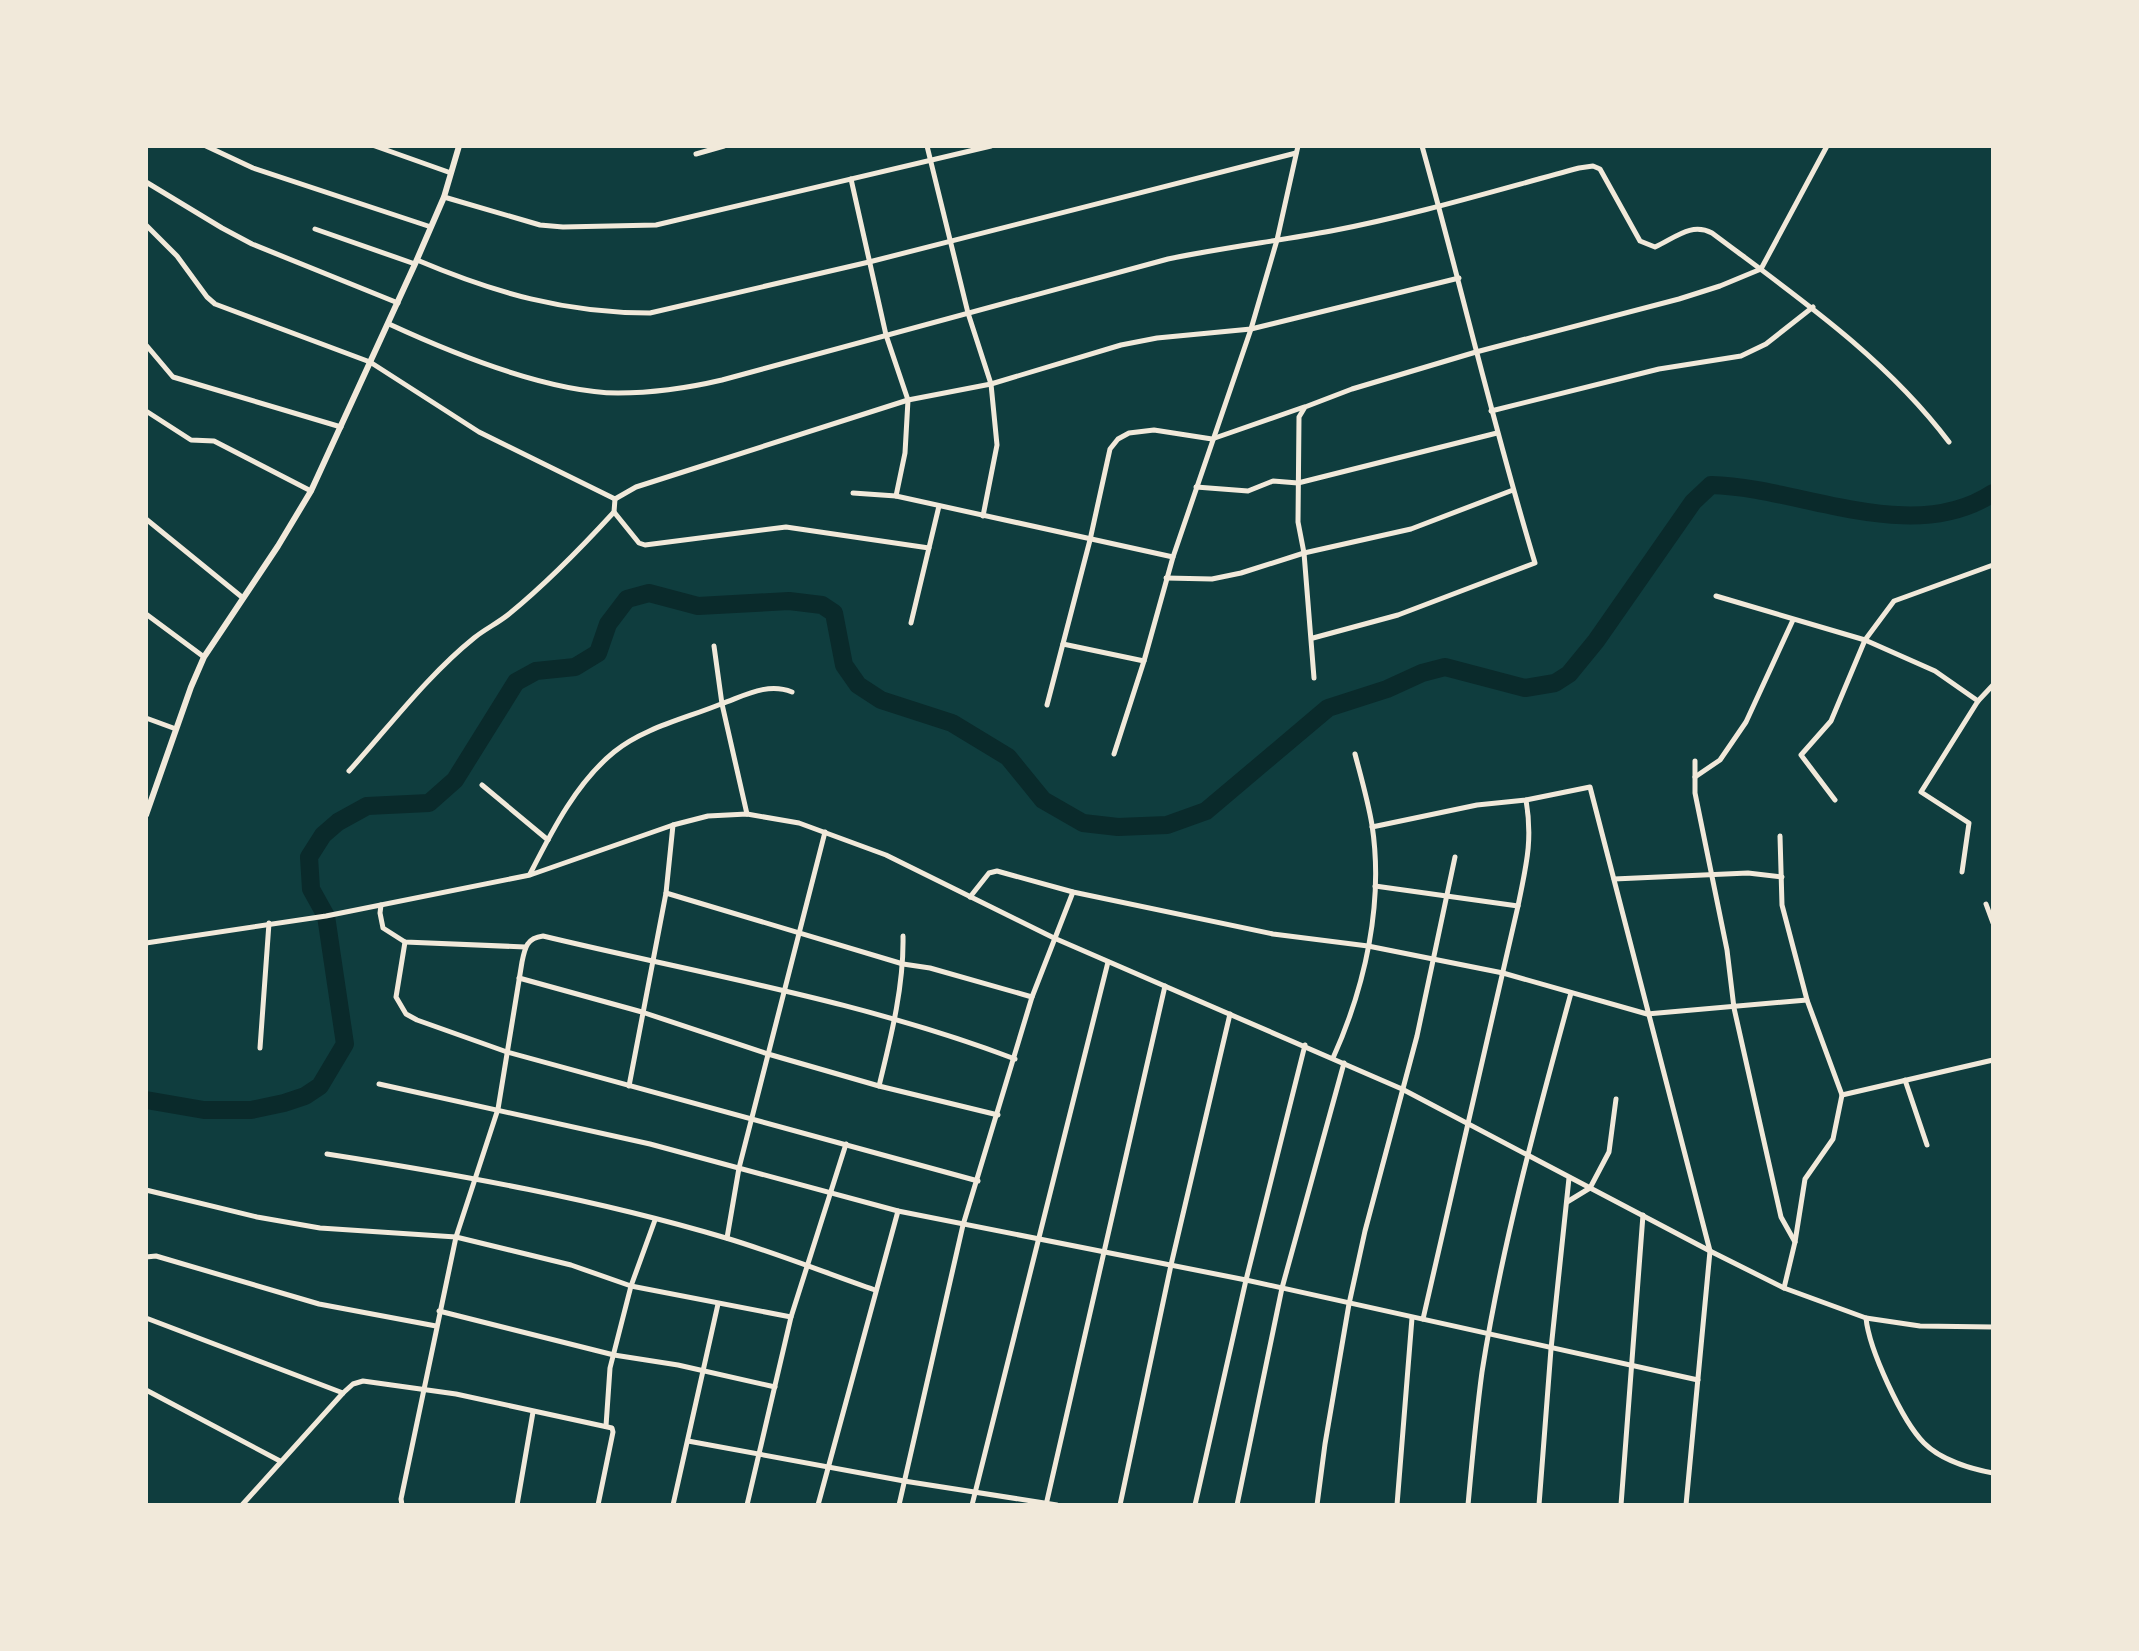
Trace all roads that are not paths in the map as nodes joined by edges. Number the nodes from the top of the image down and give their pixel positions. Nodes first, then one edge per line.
1 (206, 146) edge
2 (375, 146) edge
3 (459, 146) edge
4 (724, 146) edge
5 (927, 146) edge
6 (991, 146) edge
7 (1422, 146) edge
8 (1827, 146) edge
9 (1297, 149) edge
10 (696, 154) dead end
11 (930, 160) junction
12 (451, 173) junction
13 (851, 179) junction
14 (146, 182) edge
15 (444, 197) junction
16 (1439, 207) junction
17 (146, 225) edge
18 (431, 227) junction
19 (315, 229) dead end
20 (1277, 240) junction
21 (952, 241) junction
22 (416, 262) junction
23 (869, 262) junction
24 (1761, 269) junction
25 (1459, 278) junction
26 (398, 303) junction
27 (1813, 307) junction
28 (968, 313) junction
29 (389, 324) junction
30 (1251, 329) junction
31 (886, 335) junction
32 (146, 345) edge
33 (1476, 352) junction
34 (370, 362) junction
35 (991, 384) junction
36 (908, 400) junction
37 (1305, 407) junction
38 (146, 411) edge
39 (1491, 411) junction
40 (341, 427) junction
41 (1497, 433) junction
42 (1212, 439) junction
43 (1949, 442) dead end
44 (1298, 483) junction
45 (1196, 487) junction
46 (1513, 490) junction
47 (311, 491) junction
48 (853, 493) dead end
49 (896, 496) junction
50 (615, 499) junction
51 (939, 506) junction
52 (614, 512) junction
53 (983, 516) junction
54 (146, 519) edge
55 (1090, 540) junction
56 (929, 548) junction
57 (1304, 553) junction
58 (1173, 557) junction
59 (1993, 565) edge
60 (1166, 578) junction
61 (1716, 596) dead end
62 (243, 598) junction
63 (146, 614) edge
64 (1793, 620) junction
65 (911, 623) dead end
66 (1313, 638) junction
67 (1865, 640) junction
68 (1063, 644) junction
69 (714, 646) dead end
70 (204, 657) junction
71 (1144, 661) junction
72 (1314, 678) dead end
73 (1993, 685) edge
74 (792, 692) dead end
75 (1978, 701) junction
76 (722, 704) junction
77 (1047, 705) dead end
78 (146, 718) edge
79 (176, 729) junction
80 (1114, 754) dead end
81 (1355, 754) dead end
82 (1695, 761) dead end
83 (349, 771) dead end
84 (1695, 778) junction
85 (482, 785) dead end
86 (1526, 800) junction
87 (1835, 800) dead end
88 (747, 814) junction
89 (146, 815) edge
90 (673, 825) junction
91 (1372, 827) junction
92 (825, 832) junction
93 (1780, 836) dead end
94 (548, 840) junction
95 (1455, 857) dead end
96 (1962, 872) dead end
97 (1712, 874) junction
98 (530, 875) junction
99 (1782, 877) junction
100 (1614, 879) junction
101 (1375, 886) junction
102 (1073, 892) junction
103 (666, 893) junction
104 (1447, 895) junction
105 (970, 897) junction
106 (1986, 904) dead end
107 (381, 905) junction
108 (1518, 906) junction
109 (269, 923) junction
110 (1993, 923) edge
111 (799, 932) junction
112 (903, 936) dead end
113 (1054, 938) junction
114 (405, 942) junction
115 (146, 943) edge
116 (1368, 946) junction
117 (525, 947) junction
118 (1435, 959) junction
119 (1108, 962) junction
120 (653, 963) junction
121 (903, 964) junction
122 (1503, 973) junction
123 (519, 978) junction
124 (1165, 986) junction
125 (784, 990) junction
126 (1571, 993) junction
127 (1032, 997) junction
128 (1807, 1000) junction
129 (1734, 1008) junction
130 (642, 1012) junction
131 (1230, 1014) junction
132 (1647, 1014) junction
133 (895, 1019) junction
134 (1305, 1045) junction
135 (260, 1048) dead end
136 (507, 1052) junction
137 (768, 1054) junction
138 (1333, 1058) junction
139 (1015, 1059) junction
140 (1993, 1060) edge
141 (1344, 1063) junction
142 (1905, 1080) junction
143 (379, 1084) dead end
144 (629, 1086) junction
145 (879, 1086) junction
146 (1402, 1089) junction
147 (1842, 1095) junction
148 (1616, 1099) dead end
149 (498, 1109) junction
150 (998, 1115) junction
151 (751, 1121) junction
152 (1468, 1124) junction
153 (846, 1143) junction
154 (1927, 1145) dead end
155 (327, 1154) dead end
156 (1527, 1154) junction
157 (739, 1168) junction
158 (475, 1177) junction
159 (1569, 1178) junction
160 (978, 1181) junction
161 (1590, 1188) junction
162 (146, 1190) edge
163 (832, 1194) junction
164 (1566, 1203) junction
165 (898, 1211) junction
166 (1643, 1215) junction
167 (655, 1220) junction
168 (963, 1225) junction
169 (456, 1237) junction
170 (727, 1238) junction
171 (1040, 1239) junction
172 (1795, 1242) junction
173 (1103, 1251) junction
174 (1710, 1251) junction
175 (146, 1257) edge
176 (1171, 1265) junction
177 (808, 1267) junction
178 (1246, 1280) junction
179 (631, 1286) junction
180 (1282, 1288) junction
181 (1784, 1288) junction
182 (875, 1290) junction
183 (718, 1304) junction
184 (1349, 1304) junction
185 (439, 1311) junction
186 (791, 1317) junction
187 (146, 1318) edge
188 (1412, 1318) junction
189 (1866, 1318) junction
190 (1423, 1319) junction
191 (436, 1326) junction
192 (1993, 1327) edge
193 (1489, 1335) junction
194 (1551, 1349) junction
195 (614, 1355) junction
196 (1632, 1365) junction
197 (702, 1370) junction
198 (1698, 1380) junction
199 (775, 1387) junction
200 (146, 1390) edge
201 (422, 1390) junction
202 (343, 1393) junction
203 (533, 1412) junction
204 (606, 1426) junction
205 (688, 1441) junction
206 (759, 1455) junction
207 (280, 1461) junction
208 (826, 1467) junction
209 (1993, 1473) edge
210 (904, 1481) junction
211 (975, 1492) junction
212 (1046, 1504) edge
213 (242, 1505) edge
214 (402, 1505) edge
215 (517, 1505) edge
216 (598, 1505) edge
217 (673, 1505) edge
218 (747, 1505) edge
219 (818, 1505) edge
220 (899, 1505) edge
221 (972, 1505) edge
222 (1057, 1505) edge
223 (1120, 1505) edge
224 (1195, 1505) edge
225 (1237, 1505) edge
226 (1317, 1505) edge
227 (1397, 1505) edge
228 (1468, 1505) edge
229 (1539, 1505) edge
230 (1621, 1505) edge
231 (1686, 1505) edge

1 - 18 street
2 - 12 street
3 - 12 street
4 - 10 street
5 - 11 street
6 - 11 street
7 - 16 street
8 - 24 street
9 - 20 street
9 - 21 street
11 - 13 street
11 - 21 street
12 - 15 street
13 - 15 street
13 - 23 street
14 - 26 street
15 - 18 street
16 - 20 street
16 - 24 street
16 - 25 street
17 - 34 street
18 - 22 street
19 - 22 street
20 - 28 street
20 - 30 street
21 - 23 street
21 - 28 street
22 - 23 street
22 - 26 street
23 - 31 street
24 - 27 street
24 - 33 street
25 - 30 street
25 - 33 street
26 - 29 street
27 - 39 street
27 - 43 street
28 - 31 street
28 - 35 street
29 - 31 street
29 - 34 street
30 - 35 street
30 - 42 street
31 - 36 street
32 - 40 street
33 - 37 street
33 - 39 street
34 - 40 street
34 - 50 street
35 - 36 street
35 - 53 street
36 - 49 street
36 - 50 street
37 - 42 street
37 - 44 street
38 - 47 street
39 - 41 street
40 - 47 street
41 - 44 street
41 - 46 street
42 - 45 street
42 - 55 street
44 - 45 street
44 - 57 street
45 - 58 street
46 - 57 street
46 - 66 street
47 - 62 street
48 - 49 street
49 - 51 street
50 - 52 street
51 - 53 street
51 - 56 street
52 - 56 street
52 - 83 street
53 - 55 street
54 - 62 street
55 - 58 street
55 - 68 street
56 - 65 street
57 - 60 street
57 - 66 street
58 - 60 street
59 - 67 street
60 - 71 street
61 - 64 street
62 - 70 street
63 - 70 street
64 - 67 street
64 - 84 street
66 - 72 street
67 - 75 street
67 - 87 street
68 - 71 street
68 - 77 street
69 - 76 street
70 - 79 street
71 - 80 street
73 - 75 street
74 - 76 street
75 - 96 street
76 - 88 street
76 - 94 street
78 - 79 street
79 - 89 street
81 - 91 street
82 - 84 street
84 - 97 street
85 - 94 street
86 - 91 street
86 - 100 street
86 - 108 street
88 - 90 street
88 - 92 street
90 - 98 street
90 - 103 street
91 - 101 street
92 - 105 street
92 - 111 street
93 - 99 street
94 - 98 street
95 - 104 street
97 - 99 street
97 - 100 street
97 - 129 street
98 - 107 street
99 - 128 street
100 - 132 street
101 - 104 street
101 - 116 street
102 - 105 street
102 - 113 street
102 - 116 street
103 - 111 street
103 - 120 street
104 - 108 street
104 - 118 street
105 - 113 street
106 - 110 street
107 - 109 street
107 - 114 street
108 - 122 street
109 - 115 street
109 - 135 street
111 - 121 street
111 - 125 street
112 - 121 street
113 - 119 street
113 - 127 street
114 - 117 street
114 - 136 street
116 - 118 street
116 - 138 street
117 - 120 street
117 - 123 street
118 - 122 street
118 - 146 street
119 - 124 street
119 - 171 street
120 - 125 street
120 - 130 street
121 - 127 street
121 - 133 street
122 - 126 street
122 - 152 street
123 - 130 street
123 - 136 street
124 - 131 street
124 - 173 street
125 - 133 street
125 - 137 street
126 - 132 street
126 - 156 street
127 - 139 street
128 - 129 street
128 - 147 street
129 - 132 street
129 - 172 street
130 - 137 street
130 - 144 street
131 - 134 street
131 - 176 street
132 - 174 street
133 - 139 street
133 - 145 street
134 - 138 street
134 - 178 street
136 - 144 street
136 - 149 street
137 - 145 street
137 - 151 street
138 - 141 street
139 - 150 street
140 - 142 street
141 - 146 street
141 - 180 street
142 - 147 street
142 - 154 street
143 - 149 street
144 - 151 street
145 - 150 street
146 - 152 street
146 - 184 street
147 - 172 street
148 - 161 street
149 - 157 street
149 - 158 street
150 - 160 street
151 - 153 street
151 - 157 street
152 - 156 street
152 - 190 street
153 - 160 street
153 - 163 street
155 - 158 street
156 - 159 street
156 - 193 street
157 - 163 street
157 - 170 street
158 - 167 street
158 - 169 street
159 - 161 street
159 - 164 street
160 - 168 street
161 - 164 street
161 - 166 street
162 - 169 street
163 - 165 street
163 - 177 street
164 - 194 street
165 - 168 street
165 - 182 street
166 - 174 street
166 - 196 street
167 - 170 street
167 - 179 street
168 - 171 street
168 - 210 street
169 - 179 street
169 - 185 street
170 - 177 street
171 - 173 street
171 - 211 street
172 - 181 street
173 - 176 street
173 - 212 street
174 - 181 street
174 - 198 street
175 - 191 street
176 - 178 street
176 - 223 street
177 - 182 street
177 - 186 street
178 - 180 street
178 - 224 street
179 - 183 street
179 - 195 street
180 - 184 street
180 - 225 street
181 - 189 street
182 - 208 street
183 - 186 street
183 - 197 street
184 - 188 street
184 - 226 street
185 - 191 street
185 - 195 street
186 - 199 street
187 - 202 street
188 - 190 street
188 - 227 street
189 - 192 street
189 - 209 street
190 - 193 street
191 - 201 street
193 - 194 street
193 - 228 street
194 - 196 street
194 - 229 street
195 - 197 street
195 - 204 street
196 - 198 street
196 - 230 street
197 - 199 street
197 - 205 street
198 - 231 street
199 - 206 street
200 - 207 street
201 - 202 street
201 - 203 street
201 - 214 street
202 - 207 street
203 - 204 street
203 - 215 street
204 - 216 street
205 - 206 street
205 - 217 street
206 - 208 street
206 - 218 street
207 - 213 street
208 - 210 street
208 - 219 street
210 - 211 street
210 - 220 street
211 - 212 street
211 - 221 street
212 - 222 street

